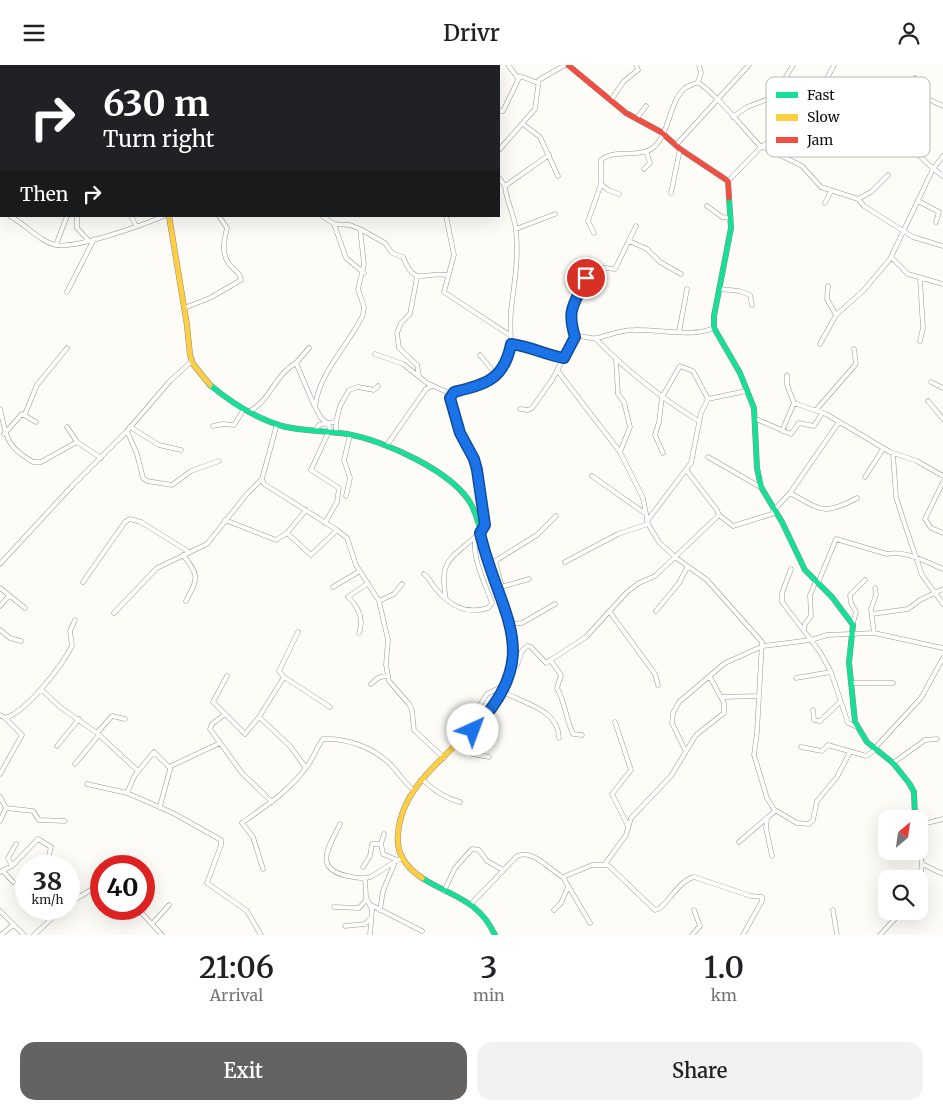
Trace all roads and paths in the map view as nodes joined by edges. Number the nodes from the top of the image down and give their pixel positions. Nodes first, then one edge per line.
1 (508, 65) edge
2 (566, 65) edge
3 (636, 65) edge
4 (699, 65) edge
5 (749, 65) edge
6 (792, 65) edge
7 (834, 65) edge
8 (785, 77) edge
9 (828, 77) edge
10 (518, 78) junction
11 (698, 82) junction
12 (538, 83) junction
13 (718, 97) junction
14 (612, 100) junction
15 (766, 100) edge
16 (930, 100) edge
17 (646, 106) dead end
18 (943, 106) edge
19 (500, 111) edge
20 (733, 117) junction
21 (637, 118) junction
22 (523, 124) junction
23 (664, 134) junction
24 (766, 144) edge
25 (678, 147) junction
26 (761, 147) junction
27 (500, 149) edge
28 (766, 149) edge
29 (646, 151) junction
30 (549, 155) junction
31 (943, 156) edge
32 (783, 157) edge
33 (922, 157) edge
34 (644, 169) dead end
35 (933, 169) junction
36 (888, 175) dead end
37 (558, 176) dead end
38 (943, 176) edge
39 (500, 179) edge
40 (728, 181) junction
41 (601, 184) junction
42 (505, 186) junction
43 (831, 191) junction
44 (671, 193) dead end
45 (619, 194) dead end
46 (858, 199) junction
47 (918, 201) junction
48 (825, 203) dead end
49 (707, 206) dead end
50 (555, 214) dead end
51 (12, 217) edge
52 (67, 217) edge
53 (77, 217) edge
54 (132, 217) edge
55 (161, 217) edge
56 (170, 217) edge
57 (220, 217) edge
58 (324, 217) edge
59 (446, 217) edge
60 (731, 218) junction
61 (936, 222) dead end
62 (334, 224) junction
63 (136, 226) junction
64 (636, 226) dead end
65 (360, 229) junction
66 (516, 229) junction
67 (904, 232) junction
68 (594, 233) dead end
69 (91, 240) junction
70 (629, 241) junction
71 (56, 245) junction
72 (943, 246) edge
73 (891, 257) junction
74 (364, 273) junction
75 (681, 274) dead end
76 (447, 275) junction
77 (417, 277) junction
78 (920, 279) junction
79 (943, 284) edge
80 (828, 286) dead end
81 (687, 289) dead end
82 (720, 289) junction
83 (67, 292) dead end
84 (752, 305) dead end
85 (184, 308) junction
86 (836, 315) junction
87 (714, 327) junction
88 (679, 332) junction
89 (511, 336) junction
90 (575, 337) junction
91 (596, 339) junction
92 (920, 341) dead end
93 (820, 343) dead end
94 (511, 344) junction
95 (67, 348) dead end
96 (309, 348) dead end
97 (854, 349) dead end
98 (375, 354) dead end
99 (480, 355) dead end
100 (564, 358) junction
101 (616, 360) junction
102 (192, 361) junction
103 (296, 363) junction
104 (557, 370) junction
105 (787, 375) dead end
106 (418, 376) junction
107 (497, 376) junction
108 (931, 382) dead end
109 (378, 386) dead end
110 (432, 386) junction
111 (943, 388) edge
112 (746, 391) junction
113 (451, 394) junction
114 (662, 397) junction
115 (708, 399) junction
116 (928, 401) dead end
117 (794, 403) junction
118 (315, 407) junction
119 (0, 409) edge
120 (520, 409) dead end
121 (816, 410) junction
122 (246, 411) junction
123 (822, 413) junction
124 (25, 415) junction
125 (756, 419) junction
126 (943, 419) edge
127 (697, 420) dead end
128 (36, 422) dead end
129 (336, 422) junction
130 (839, 422) junction
131 (327, 423) junction
132 (277, 424) junction
133 (213, 426) dead end
134 (67, 427) dead end
135 (130, 427) junction
136 (315, 430) junction
137 (127, 431) junction
138 (782, 431) junction
139 (332, 432) junction
140 (4, 434) junction
141 (350, 435) junction
142 (77, 442) junction
143 (387, 445) junction
144 (883, 449) junction
145 (181, 450) dead end
146 (620, 452) junction
147 (663, 453) dead end
148 (893, 454) junction
149 (101, 457) junction
150 (708, 457) dead end
151 (219, 461) dead end
152 (686, 471) junction
153 (592, 476) dead end
154 (943, 476) edge
155 (865, 477) dead end
156 (262, 479) junction
157 (943, 482) edge
158 (762, 488) junction
159 (790, 493) junction
160 (346, 496) dead end
161 (857, 498) dead end
162 (306, 510) junction
163 (774, 512) junction
164 (646, 514) junction
165 (556, 515) dead end
166 (719, 515) junction
167 (225, 520) junction
168 (648, 522) junction
169 (326, 523) junction
170 (337, 530) junction
171 (287, 533) junction
172 (478, 533) junction
173 (943, 533) edge
174 (189, 552) junction
175 (183, 555) junction
176 (675, 557) junction
177 (916, 558) junction
178 (565, 562) dead end
179 (0, 564) edge
180 (688, 566) junction
181 (791, 569) dead end
182 (943, 569) edge
183 (360, 571) junction
184 (424, 574) dead end
185 (529, 579) dead end
186 (865, 580) dead end
187 (83, 582) dead end
188 (817, 582) junction
189 (368, 583) junction
190 (402, 584) dead end
191 (333, 587) dead end
192 (0, 588) edge
193 (875, 588) dead end
194 (500, 589) junction
195 (943, 589) edge
196 (934, 593) junction
197 (8, 595) junction
198 (446, 599) junction
199 (186, 601) dead end
200 (379, 601) junction
201 (555, 604) dead end
202 (943, 604) edge
203 (0, 606) edge
204 (25, 608) dead end
205 (609, 611) junction
206 (656, 611) dead end
207 (114, 613) dead end
208 (872, 614) junction
209 (75, 620) dead end
210 (852, 623) junction
211 (510, 624) junction
212 (0, 630) edge
213 (804, 630) junction
214 (298, 633) dead end
215 (359, 633) dead end
216 (874, 633) junction
217 (852, 635) junction
218 (821, 636) junction
219 (811, 640) junction
220 (21, 641) dead end
221 (763, 646) junction
222 (818, 647) junction
223 (943, 647) edge
224 (943, 658) edge
225 (551, 661) junction
226 (512, 667) junction
227 (830, 672) junction
228 (388, 675) junction
229 (227, 677) dead end
230 (284, 677) junction
231 (710, 677) junction
232 (796, 678) dead end
233 (851, 683) junction
234 (893, 683) dead end
235 (371, 684) dead end
236 (505, 685) junction
237 (658, 685) dead end
238 (42, 690) junction
239 (502, 691) junction
240 (758, 695) junction
241 (722, 697) junction
242 (840, 702) junction
243 (330, 707) dead end
244 (813, 710) dead end
245 (0, 715) edge
246 (224, 715) junction
247 (5, 717) junction
248 (259, 717) junction
249 (79, 719) junction
250 (125, 719) dead end
251 (615, 722) dead end
252 (857, 727) junction
253 (98, 734) junction
254 (582, 735) dead end
255 (559, 738) dead end
256 (937, 739) dead end
257 (220, 743) junction
258 (460, 743) junction
259 (57, 746) dead end
260 (801, 747) dead end
261 (875, 749) junction
262 (686, 750) junction
263 (850, 752) junction
264 (446, 757) junction
265 (488, 757) dead end
266 (893, 763) junction
267 (75, 764) dead end
268 (169, 767) junction
269 (306, 768) junction
270 (138, 771) junction
271 (0, 774) edge
272 (423, 779) junction
273 (87, 784) dead end
274 (414, 790) junction
275 (127, 793) junction
276 (0, 797) edge
277 (272, 802) junction
278 (460, 802) dead end
279 (160, 806) junction
280 (6, 808) junction
281 (775, 810) junction
282 (915, 810) edge
283 (768, 819) junction
284 (943, 819) edge
285 (0, 821) edge
286 (65, 821) dead end
287 (928, 823) edge
288 (340, 825) dead end
289 (628, 827) junction
290 (384, 834) dead end
291 (739, 842) dead end
292 (16, 844) dead end
293 (381, 844) junction
294 (23, 855) edge
295 (49, 855) dead end
296 (772, 856) dead end
297 (921, 860) edge
298 (398, 861) junction
299 (15, 863) edge
300 (605, 864) junction
301 (922, 864) junction
302 (12, 866) junction
303 (362, 867) dead end
304 (263, 869) dead end
305 (503, 870) junction
306 (921, 870) edge
307 (2, 872) edge
308 (943, 874) edge
309 (563, 877) junction
310 (364, 878) junction
311 (13, 882) dead end
312 (568, 887) junction
313 (444, 891) junction
314 (367, 899) junction
315 (472, 903) junction
316 (168, 905) dead end
317 (371, 905) junction
318 (334, 907) dead end
319 (380, 910) junction
320 (554, 910) dead end
321 (694, 910) dead end
322 (833, 910) dead end
323 (0, 911) edge
324 (373, 917) junction
325 (50, 920) edge
326 (150, 920) edge
327 (894, 920) edge
328 (153, 923) junction
329 (590, 923) dead end
330 (13, 925) junction
331 (345, 926) dead end
332 (422, 931) dead end
333 (0, 935) edge
334 (24, 935) edge
335 (34, 935) edge
336 (162, 935) edge
337 (262, 935) edge
338 (370, 935) edge
339 (495, 935) edge
340 (692, 935) edge
341 (743, 935) edge
342 (837, 935) edge
343 (880, 935) edge

1 - 10 street
2 - 12 street
2 - 14 street
3 - 14 street
4 - 11 street
5 - 13 street
6 - 8 street
7 - 9 street
10 - 12 street
10 - 19 street
11 - 13 street
11 - 23 street
12 - 22 street
13 - 20 street
13 - 25 street
14 - 21 street
15 - 20 street
16 - 18 street
17 - 21 street
20 - 26 street
21 - 23 street
22 - 27 street
22 - 30 street
23 - 25 street
23 - 29 street
24 - 26 street
25 - 40 street
25 - 44 street
26 - 28 street
26 - 40 street
29 - 34 street
29 - 41 street
30 - 37 street
30 - 42 street
31 - 35 street
32 - 43 street
33 - 35 street
35 - 38 street
35 - 47 street
36 - 46 street
39 - 42 street
40 - 60 street
41 - 45 street
41 - 68 street
42 - 66 street
43 - 46 street
43 - 48 street
46 - 67 street
47 - 61 street
47 - 67 street
49 - 60 street
50 - 66 street
51 - 71 street
52 - 71 street
53 - 69 street
54 - 63 street
55 - 63 street
56 - 85 street
57 - 85 street
58 - 62 street
59 - 76 street
60 - 82 street
62 - 65 street
62 - 74 street
63 - 69 street
64 - 70 street
65 - 74 street
65 - 77 street
66 - 89 street
67 - 72 street
67 - 73 street
69 - 71 street
69 - 83 street
70 - 75 street
70 - 90 street
73 - 78 street
73 - 86 street
74 - 118 street
76 - 77 street
76 - 89 street
77 - 106 street
78 - 79 street
78 - 92 street
80 - 86 street
81 - 88 street
82 - 84 street
82 - 87 street
85 - 102 street
86 - 93 street
87 - 88 street
87 - 112 street
88 - 91 street
89 - 94 street
90 - 91 street
90 - 100 street
91 - 101 street
94 - 100 street
94 - 107 street
95 - 124 street
96 - 103 street
97 - 121 street
98 - 106 street
99 - 107 street
100 - 104 street
101 - 114 street
101 - 146 street
102 - 122 street
102 - 135 street
103 - 118 street
103 - 122 street
104 - 120 street
104 - 146 street
105 - 117 street
106 - 110 street
107 - 113 street
108 - 111 street
109 - 129 street
110 - 113 street
110 - 143 street
112 - 115 street
112 - 125 street
113 - 172 street
114 - 115 street
114 - 127 street
114 - 147 street
115 - 152 street
116 - 126 street
117 - 121 street
117 - 138 street
118 - 131 street
119 - 140 street
121 - 123 street
122 - 132 street
122 - 133 street
123 - 130 street
123 - 138 street
124 - 128 street
124 - 140 street
125 - 138 street
125 - 158 street
129 - 131 street
129 - 139 street
130 - 144 street
130 - 159 street
131 - 136 street
131 - 139 street
132 - 136 street
132 - 156 street
134 - 142 street
135 - 137 street
135 - 145 street
136 - 139 street
137 - 149 street
137 - 151 street
139 - 141 street
139 - 169 street
140 - 142 street
141 - 143 street
141 - 160 street
142 - 149 street
143 - 172 street
144 - 148 street
144 - 155 street
146 - 164 street
148 - 154 street
148 - 177 street
149 - 179 street
150 - 158 street
152 - 166 street
152 - 168 street
153 - 164 street
156 - 162 street
156 - 167 street
157 - 173 street
158 - 163 street
159 - 161 street
159 - 163 street
162 - 169 street
162 - 171 street
163 - 166 street
163 - 188 street
164 - 168 street
165 - 194 street
166 - 176 street
167 - 171 street
167 - 174 street
168 - 176 street
168 - 178 street
169 - 170 street
170 - 171 street
170 - 183 street
172 - 194 street
172 - 198 street
172 - 198 street
174 - 175 street
174 - 187 street
175 - 199 street
175 - 207 street
176 - 180 street
176 - 205 street
177 - 182 street
177 - 188 street
177 - 196 street
180 - 206 street
180 - 221 street
181 - 213 street
183 - 189 street
183 - 191 street
184 - 198 street
185 - 194 street
186 - 210 street
188 - 210 street
188 - 213 street
189 - 200 street
189 - 215 street
190 - 200 street
192 - 197 street
193 - 208 street
194 - 211 street
195 - 196 street
196 - 202 street
196 - 208 street
197 - 203 street
197 - 204 street
200 - 228 street
201 - 211 street
205 - 225 street
205 - 237 street
208 - 216 street
209 - 238 street
210 - 217 street
211 - 226 street
212 - 220 street
213 - 219 street
214 - 230 street
216 - 217 street
216 - 223 street
217 - 218 street
217 - 233 street
218 - 219 street
218 - 222 street
219 - 221 street
219 - 222 street
221 - 231 street
221 - 240 street
222 - 227 street
224 - 261 street
225 - 226 street
225 - 254 street
226 - 236 street
227 - 232 street
227 - 242 street
228 - 235 street
228 - 264 street
229 - 246 street
230 - 243 street
230 - 248 street
231 - 241 street
231 - 262 street
233 - 234 street
233 - 252 street
236 - 239 street
236 - 264 street
238 - 247 street
238 - 249 street
239 - 255 street
239 - 258 street
240 - 241 street
240 - 281 street
241 - 262 street
242 - 244 street
242 - 252 street
245 - 247 street
246 - 248 street
246 - 257 street
247 - 271 street
248 - 269 street
249 - 253 street
249 - 259 street
250 - 253 street
251 - 289 street
252 - 261 street
253 - 267 street
253 - 270 street
256 - 266 street
257 - 268 street
257 - 277 street
258 - 264 street
258 - 265 street
260 - 263 street
261 - 263 street
261 - 266 street
262 - 289 street
263 - 281 street
264 - 272 street
266 - 282 street
268 - 270 street
268 - 279 street
269 - 274 street
269 - 277 street
270 - 275 street
272 - 274 street
272 - 278 street
273 - 275 street
274 - 298 street
275 - 279 street
276 - 280 street
277 - 304 street
279 - 337 street
280 - 285 street
280 - 286 street
281 - 283 street
283 - 291 street
283 - 296 street
284 - 287 street
288 - 310 street
289 - 300 street
290 - 293 street
292 - 302 street
293 - 298 street
293 - 303 street
294 - 295 street
297 - 301 street
298 - 310 street
298 - 313 street
298 - 319 street
299 - 302 street
300 - 309 street
300 - 341 street
301 - 306 street
301 - 308 street
302 - 307 street
305 - 309 street
305 - 313 street
305 - 315 street
307 - 311 street
309 - 312 street
310 - 314 street
312 - 320 street
312 - 329 street
313 - 315 street
314 - 317 street
314 - 318 street
315 - 339 street
316 - 328 street
317 - 319 street
317 - 324 street
319 - 332 street
321 - 340 street
322 - 342 street
323 - 330 street
324 - 331 street
324 - 338 street
325 - 335 street
326 - 328 street
327 - 343 street
328 - 336 street
330 - 333 street
330 - 334 street

